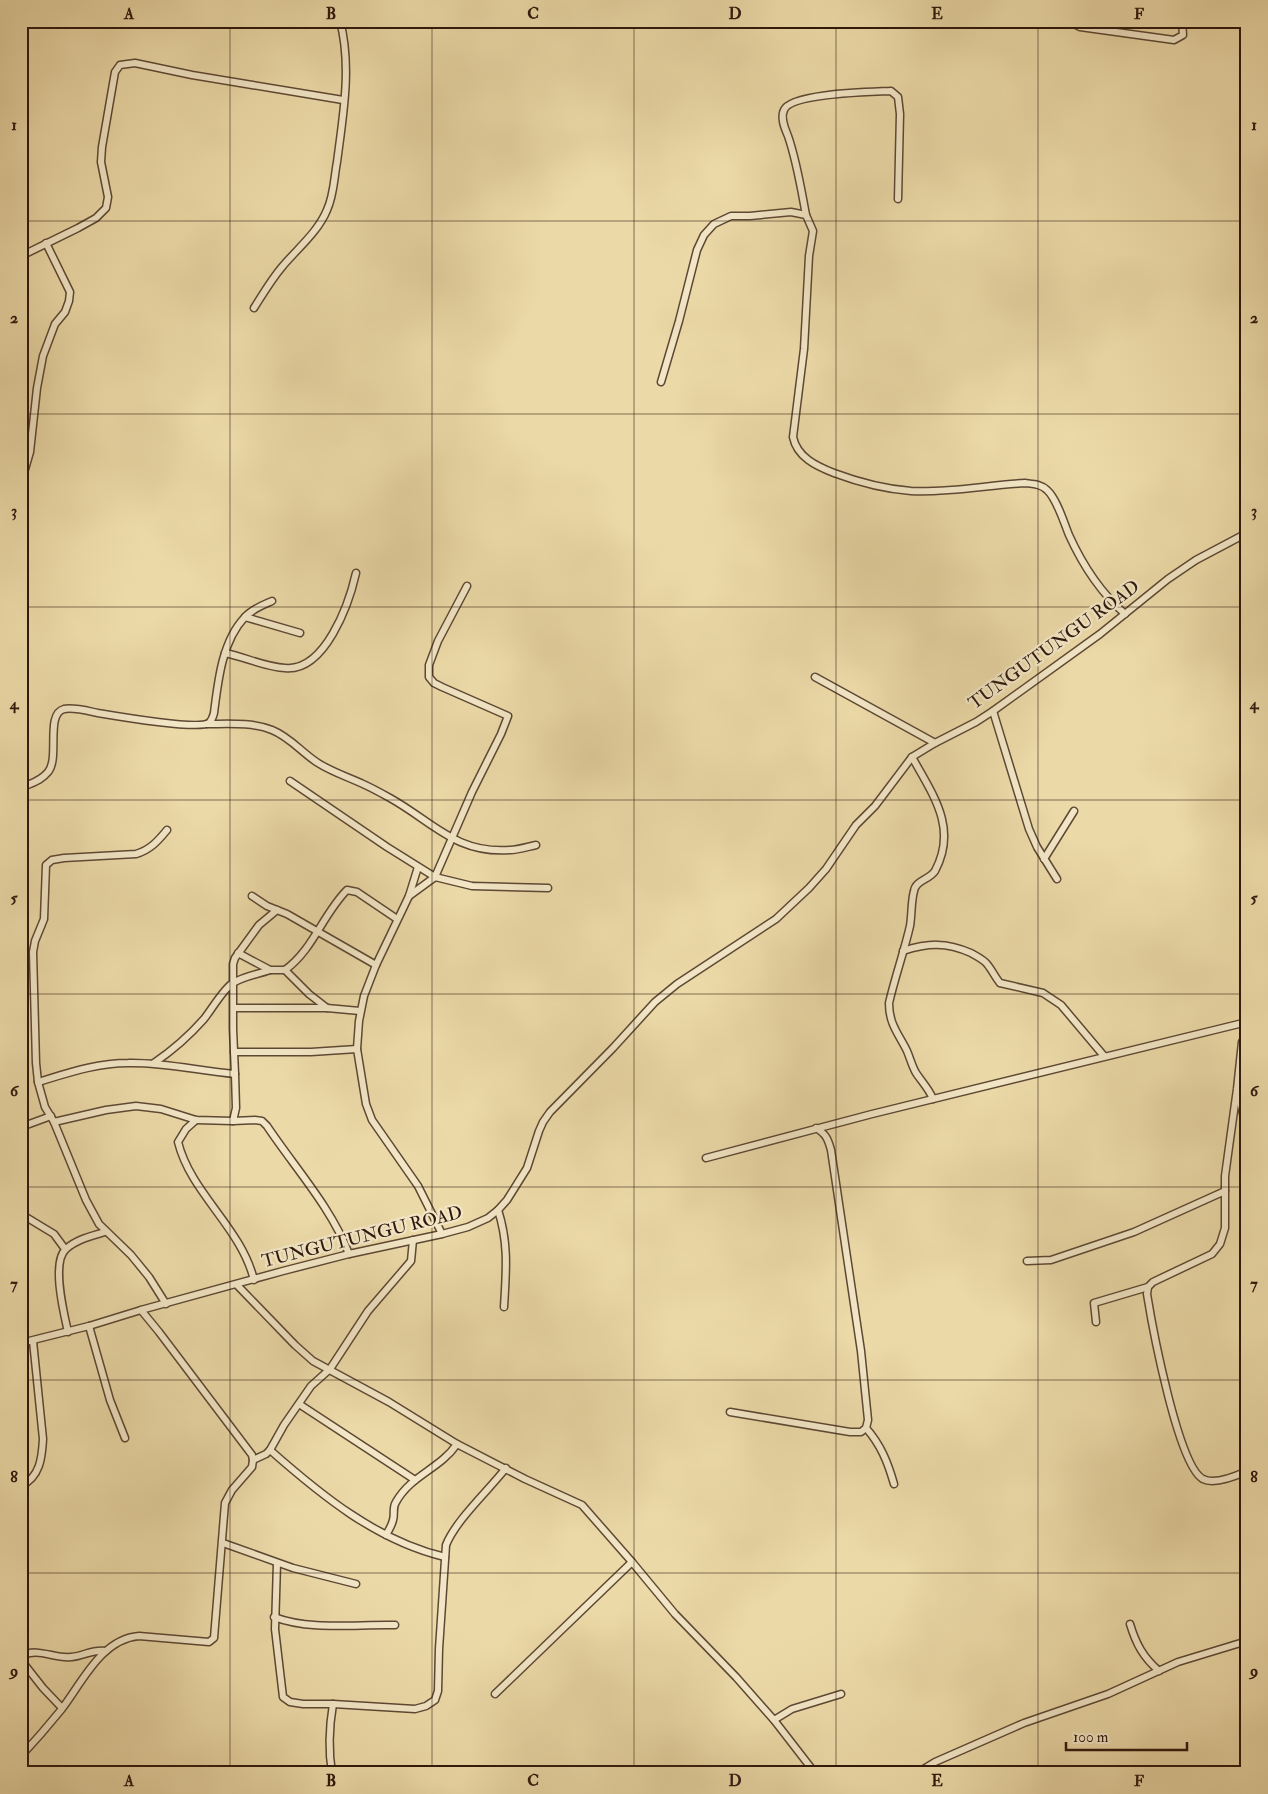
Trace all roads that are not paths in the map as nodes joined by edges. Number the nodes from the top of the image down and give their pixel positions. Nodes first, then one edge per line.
1 (340, 21) edge
2 (1068, 21) edge
3 (1182, 21) edge
4 (344, 100) junction
5 (898, 198) dead end
6 (806, 215) junction
7 (46, 243) junction
8 (21, 256) edge
9 (254, 308) dead end
10 (660, 382) dead end
11 (21, 483) edge
12 (1247, 533) edge
13 (356, 573) dead end
14 (467, 586) dead end
15 (272, 601) dead end
16 (1125, 614) junction
17 (245, 617) junction
18 (300, 633) dead end
19 (225, 653) junction
20 (815, 677) dead end
21 (992, 711) junction
22 (207, 724) junction
23 (935, 743) junction
24 (912, 757) junction
25 (290, 781) dead end
26 (21, 788) edge
27 (1074, 811) dead end
28 (167, 830) dead end
29 (451, 839) junction
30 (536, 845) dead end
31 (1044, 859) junction
32 (418, 867) junction
33 (435, 877) junction
34 (1057, 879) dead end
35 (548, 888) dead end
36 (252, 896) dead end
37 (409, 896) junction
38 (277, 910) junction
39 (397, 919) junction
40 (318, 932) junction
41 (903, 951) junction
42 (238, 953) junction
43 (376, 965) junction
44 (270, 970) junction
45 (285, 970) junction
46 (234, 982) junction
47 (234, 1008) junction
48 (327, 1008) junction
49 (360, 1011) junction
50 (1247, 1022) edge
51 (1247, 1036) edge
52 (357, 1049) junction
53 (234, 1052) junction
54 (1104, 1056) junction
55 (154, 1063) junction
56 (235, 1074) junction
57 (38, 1082) junction
58 (1238, 1089) junction
59 (933, 1100) junction
60 (52, 1119) junction
61 (196, 1120) junction
62 (233, 1121) junction
63 (21, 1127) edge
64 (816, 1128) junction
65 (1247, 1130) edge
66 (706, 1158) dead end
67 (1225, 1191) junction
68 (498, 1210) junction
69 (21, 1214) edge
70 (105, 1232) junction
71 (442, 1234) junction
72 (413, 1240) junction
73 (65, 1249) junction
74 (349, 1254) junction
75 (1027, 1261) dead end
76 (254, 1280) junction
77 (236, 1285) junction
78 (1148, 1287) junction
79 (166, 1304) junction
80 (504, 1307) dead end
81 (141, 1310) junction
82 (1096, 1322) dead end
83 (89, 1326) junction
84 (68, 1332) junction
85 (33, 1341) junction
86 (21, 1343) edge
87 (330, 1369) junction
88 (300, 1404) junction
89 (730, 1412) dead end
90 (866, 1428) junction
91 (125, 1438) dead end
92 (457, 1444) junction
93 (270, 1450) junction
94 (253, 1460) junction
95 (506, 1468) junction
96 (1247, 1470) edge
97 (415, 1480) junction
98 (894, 1484) dead end
99 (21, 1486) edge
100 (386, 1534) junction
101 (223, 1543) junction
102 (445, 1557) junction
103 (632, 1562) junction
104 (277, 1563) junction
105 (356, 1584) dead end
106 (274, 1617) junction
107 (1130, 1624) dead end
108 (395, 1625) dead end
109 (1247, 1641) edge
110 (106, 1651) junction
111 (21, 1656) edge
112 (21, 1660) edge
113 (1158, 1671) junction
114 (495, 1694) dead end
115 (841, 1694) dead end
116 (333, 1704) junction
117 (62, 1708) junction
118 (774, 1720) junction
119 (21, 1756) edge
120 (332, 1773) edge
121 (815, 1773) edge
122 (917, 1773) edge

1 - 4 street
2 - 3 street
4 - 7 street
4 - 9 street
5 - 6 street
6 - 10 street
6 - 16 street
7 - 8 street
7 - 11 street
12 - 16 street, TUNGUTUNGU ROAD
13 - 19 street
14 - 29 street
15 - 17 street
16 - 21 street, TUNGUTUNGU ROAD
17 - 18 street
17 - 19 street
19 - 22 street
20 - 23 street
21 - 23 street, TUNGUTUNGU ROAD
21 - 31 street
22 - 26 street
22 - 29 street
23 - 24 street, TUNGUTUNGU ROAD
24 - 41 street
24 - 68 street, TUNGUTUNGU ROAD
25 - 32 street
27 - 31 street
28 - 57 street
29 - 30 street
29 - 33 street
31 - 34 street
32 - 33 street
32 - 37 street
33 - 35 street
33 - 37 street
36 - 38 street
37 - 39 street
38 - 40 street
38 - 42 street
39 - 40 street
39 - 43 street
40 - 43 street
40 - 45 street
41 - 54 street
41 - 59 street
42 - 44 street
42 - 46 street
43 - 49 street
44 - 45 street
44 - 46 street
45 - 48 street
46 - 47 street
46 - 55 street
47 - 48 street
47 - 53 street
48 - 49 street
49 - 52 street
50 - 54 street
51 - 58 street
52 - 53 street
52 - 71 street
53 - 56 street
54 - 59 street
55 - 56 street
55 - 57 street
56 - 62 street
57 - 60 street
58 - 65 street
58 - 67 street
59 - 64 street
60 - 61 street
60 - 63 street
60 - 70 street
61 - 62 street
61 - 76 street
62 - 74 street
64 - 66 street
64 - 90 street
67 - 75 street
67 - 78 street
68 - 71 street, TUNGUTUNGU ROAD
68 - 80 street
69 - 73 street
70 - 73 street
70 - 79 street
71 - 72 street, TUNGUTUNGU ROAD
72 - 74 street, TUNGUTUNGU ROAD
72 - 87 street
73 - 84 street
74 - 76 street, TUNGUTUNGU ROAD
76 - 77 street, TUNGUTUNGU ROAD
77 - 79 street, TUNGUTUNGU ROAD
77 - 87 street
78 - 82 street
78 - 96 street
79 - 81 street, TUNGUTUNGU ROAD
81 - 83 street, TUNGUTUNGU ROAD
81 - 94 street
83 - 84 street, TUNGUTUNGU ROAD
83 - 91 street
84 - 85 street, TUNGUTUNGU ROAD
85 - 86 street, TUNGUTUNGU ROAD
85 - 99 street
87 - 88 street
87 - 92 street
88 - 93 street
88 - 97 street
89 - 90 street
90 - 98 street
92 - 95 street
92 - 97 street
93 - 94 street
93 - 100 street
94 - 101 street
95 - 102 street
95 - 103 street
97 - 100 street
100 - 102 street
101 - 104 street
101 - 110 street
102 - 116 street
103 - 114 street
103 - 118 street
104 - 105 street
104 - 106 street
106 - 108 street
106 - 116 street
107 - 113 street
109 - 113 street
110 - 111 street
110 - 117 street
112 - 117 street
113 - 122 street
115 - 118 street
116 - 120 street
117 - 119 street
118 - 121 street

